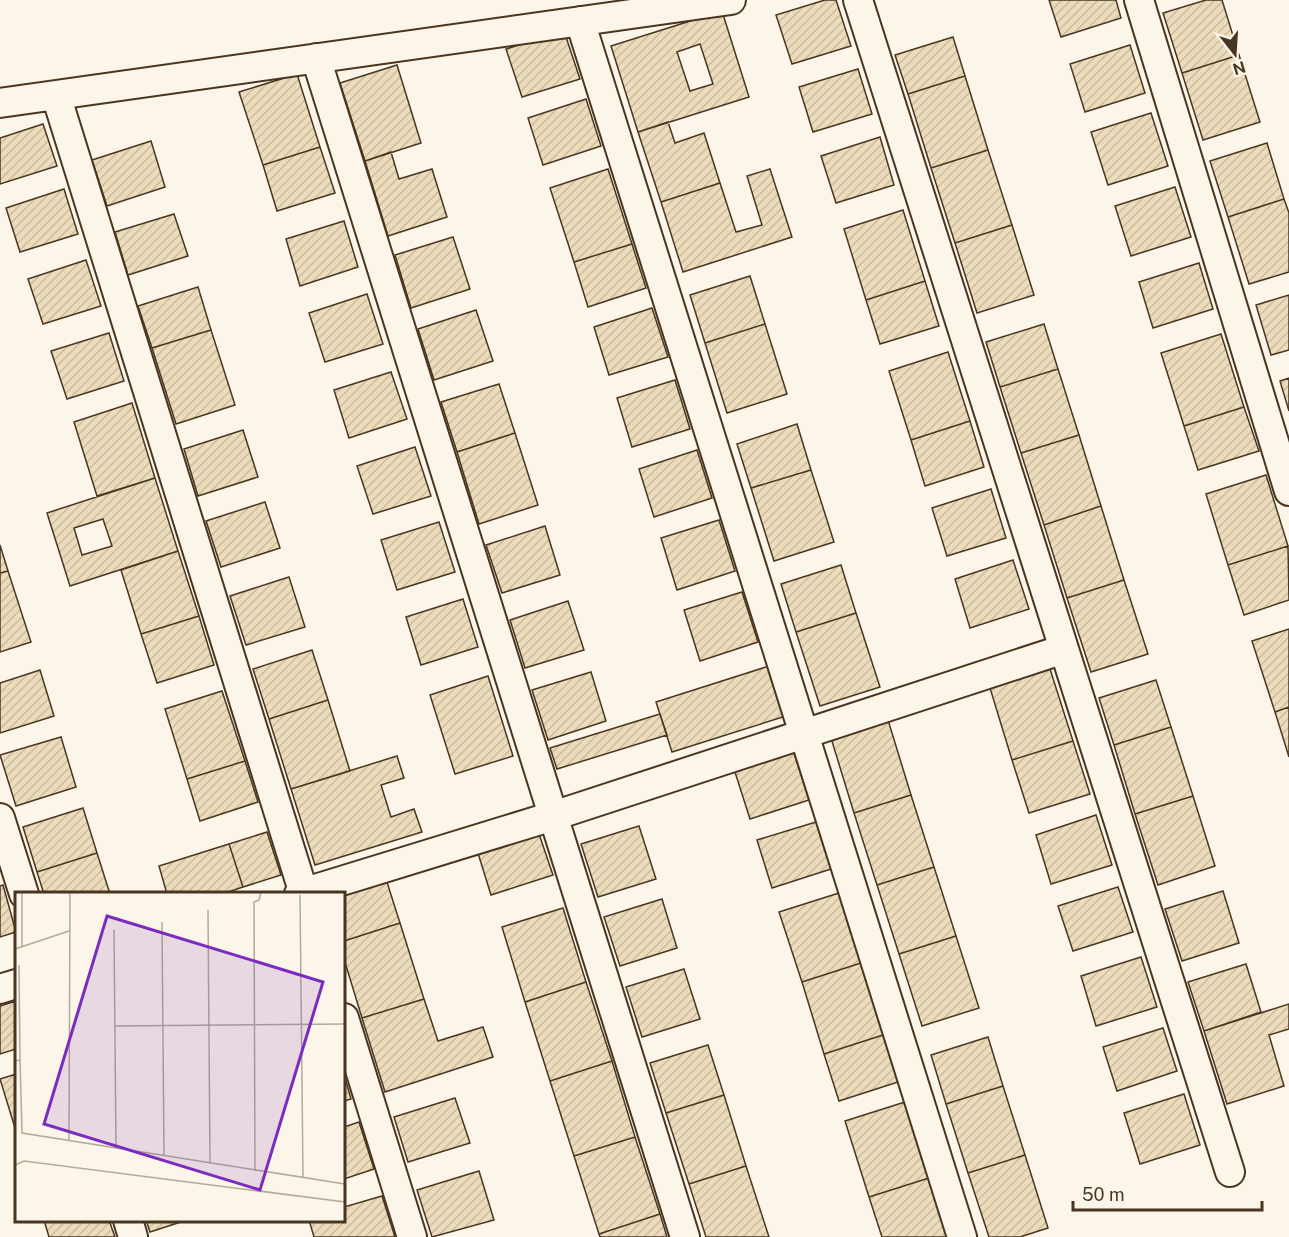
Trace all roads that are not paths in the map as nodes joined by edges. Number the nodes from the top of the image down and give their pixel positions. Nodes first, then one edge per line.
1 (731, 0) edge
2 (858, 0) edge
3 (1139, 0) edge
4 (580, 21) junction
5 (316, 58) junction
6 (56, 94) junction
7 (0, 104) edge
8 (1289, 490) edge
9 (1064, 649) junction
10 (805, 735) junction
11 (553, 816) junction
12 (0, 818) edge
13 (23, 892) edge
14 (302, 892) edge
15 (305, 892) edge
16 (15, 984) edge
17 (0, 989) edge
18 (345, 1021) edge
19 (1230, 1172) dead end
20 (128, 1222) edge
21 (133, 1237) edge
22 (412, 1237) edge
23 (685, 1237) edge
24 (962, 1237) edge

1 - 4 street
2 - 9 street
3 - 8 street
4 - 5 street
4 - 10 street
5 - 6 street
5 - 11 street
6 - 7 street
6 - 14 street
9 - 10 street
9 - 19 street
10 - 11 street
10 - 24 street
11 - 15 street
11 - 23 street
12 - 13 street
16 - 17 street
18 - 22 street
20 - 21 street

